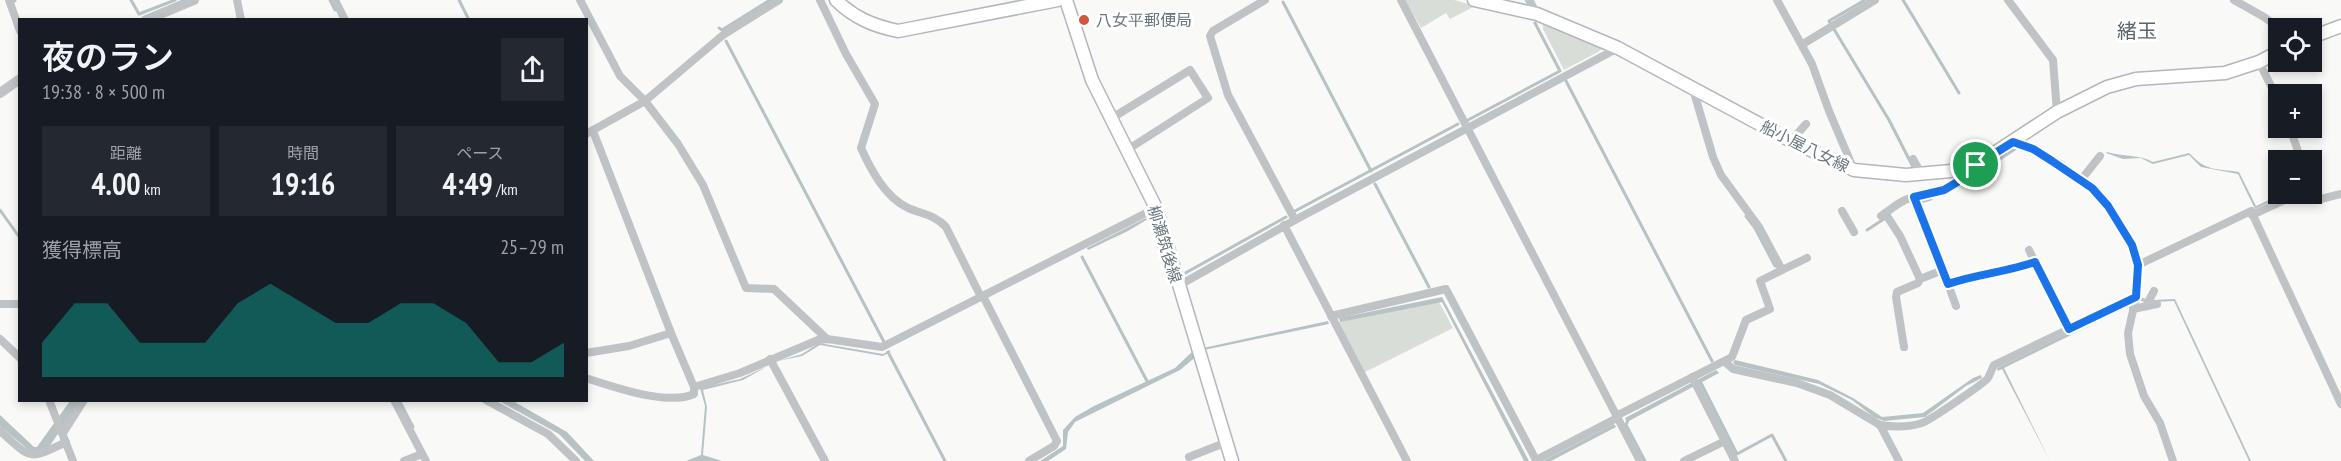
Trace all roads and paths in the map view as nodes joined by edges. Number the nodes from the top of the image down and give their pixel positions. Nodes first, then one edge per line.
1 (9, 0) edge
2 (194, 0) edge
3 (237, 0) edge
4 (335, 0) edge
5 (580, 0) edge
6 (779, 0) edge
7 (820, 0) edge
8 (836, 0) edge
9 (1058, 0) edge
10 (1066, 0) edge
11 (1265, 0) edge
12 (1401, 0) edge
13 (1474, 0) edge
14 (1528, 0) edge
15 (1777, 0) edge
16 (1875, 0) edge
17 (2008, 0) edge
18 (2234, 0) edge
19 (1537, 14) junction
20 (151, 18) edge
21 (241, 18) edge
22 (344, 18) edge
23 (2268, 20) edge
24 (18, 25) edge
25 (2341, 26) edge
26 (2322, 33) edge
27 (1803, 44) junction
28 (1618, 48) junction
29 (2268, 57) edge
30 (2259, 62) junction
31 (18, 83) edge
32 (2270, 84) edge
33 (1693, 89) junction
34 (0, 93) edge
35 (645, 101) junction
36 (2057, 112) junction
37 (1112, 118) junction
38 (1806, 124) dead end
39 (1466, 128) junction
40 (590, 133) edge
41 (1791, 141) junction
42 (2013, 142) junction
43 (1127, 150) junction
44 (2100, 156) dead end
45 (1913, 159) dead end
46 (1976, 165) junction
47 (1854, 170) junction
48 (1922, 175) junction
49 (2081, 180) junction
50 (2341, 194) edge
51 (1914, 197) junction
52 (2322, 199) edge
53 (2276, 204) edge
54 (1156, 208) junction
55 (1842, 211) dead end
56 (2253, 215) junction
57 (1294, 220) junction
58 (1284, 225) junction
59 (1854, 232) dead end
60 (2029, 250) dead end
61 (1807, 258) dead end
62 (2035, 262) junction
63 (2138, 265) junction
64 (1782, 270) junction
65 (1942, 270) junction
66 (1920, 279) junction
67 (1948, 284) junction
68 (1178, 286) junction
69 (2154, 291) dead end
70 (982, 297) junction
71 (2136, 297) junction
72 (0, 304) edge
73 (18, 304) edge
74 (2157, 304) dead end
75 (1956, 306) dead end
76 (2146, 306) junction
77 (2133, 309) junction
78 (1331, 316) junction
79 (2069, 329) junction
80 (671, 333) junction
81 (0, 339) edge
82 (827, 339) junction
83 (1904, 347) dead end
84 (588, 353) edge
85 (18, 356) edge
86 (770, 359) junction
87 (1725, 362) junction
88 (1692, 377) junction
89 (588, 379) edge
90 (694, 387) junction
91 (50, 402) edge
92 (83, 402) edge
93 (395, 402) edge
94 (490, 402) edge
95 (2341, 404) edge
96 (1617, 417) junction
97 (1880, 424) junction
98 (0, 431) edge
99 (63, 433) junction
100 (1725, 441) junction
101 (66, 442) junction
102 (1227, 442) junction
103 (1189, 457) dead end
104 (424, 458) edge
105 (73, 461) edge
106 (404, 461) edge
107 (576, 461) edge
108 (825, 461) edge
109 (1029, 461) edge
110 (1232, 461) edge
111 (1407, 461) edge
112 (1640, 461) edge
113 (1684, 461) edge
114 (1735, 461) edge
115 (1899, 461) edge
116 (2174, 461) edge

1 - 24 street
2 - 20 street
3 - 21 street
4 - 22 street
5 - 35 street
6 - 35 street
7 - 70 street
8 - 9 main road
10 - 37 main road, 柳瀬筑後線
11 - 57 street
12 - 39 street
13 - 19 main road, 船小屋八女線
14 - 19 street
15 - 27 street
16 - 27 street
17 - 36 street
18 - 23 street
19 - 28 main road, 船小屋八女線
25 - 26 main road
27 - 47 street
28 - 33 main road, 船小屋八女線
28 - 39 street
29 - 30 main road, 船小屋八女線
30 - 32 street
30 - 36 main road, 船小屋八女線
31 - 34 street
33 - 41 main road, 船小屋八女線
33 - 64 street
35 - 40 street
35 - 82 street
36 - 42 main road, 船小屋八女線
37 - 43 main road, 柳瀬筑後線
37 - 43 street
38 - 41 street
39 - 57 street
39 - 96 street
40 - 80 street
41 - 47 main road, 船小屋八女線
42 - 46 main road, 船小屋八女線
42 - 49 street
43 - 54 main road, 柳瀬筑後線
44 - 49 street
45 - 48 street
46 - 48 main road, 船小屋八女線
46 - 51 street
47 - 48 main road, 船小屋八女線
49 - 63 street
50 - 52 street
51 - 65 street
51 - 66 street
53 - 56 street
54 - 68 main road, 柳瀬筑後線
54 - 70 street
55 - 59 street
56 - 63 street
56 - 95 street
57 - 58 street
58 - 68 street
58 - 78 street
60 - 62 street
61 - 64 street
62 - 67 street
62 - 79 street
63 - 71 street
64 - 87 street
65 - 66 street
65 - 67 street
66 - 83 street
67 - 75 street
68 - 102 main road, 柳瀬筑後線
69 - 76 street
70 - 82 street
70 - 109 street
71 - 77 street
71 - 79 street
72 - 73 street
74 - 76 street
76 - 77 street
77 - 116 street
78 - 96 street
78 - 111 street
79 - 97 street
80 - 84 street
80 - 90 street
81 - 85 street
82 - 86 street
86 - 90 street
86 - 108 street
87 - 88 street
87 - 97 street
88 - 96 street
88 - 100 street
89 - 90 street
91 - 99 street
92 - 99 street
93 - 104 street
94 - 107 street
96 - 112 street
97 - 115 street
98 - 101 street
99 - 101 street
100 - 113 street
100 - 114 street
101 - 105 street
102 - 103 street
102 - 110 main road, 柳瀬筑後線
104 - 106 street

